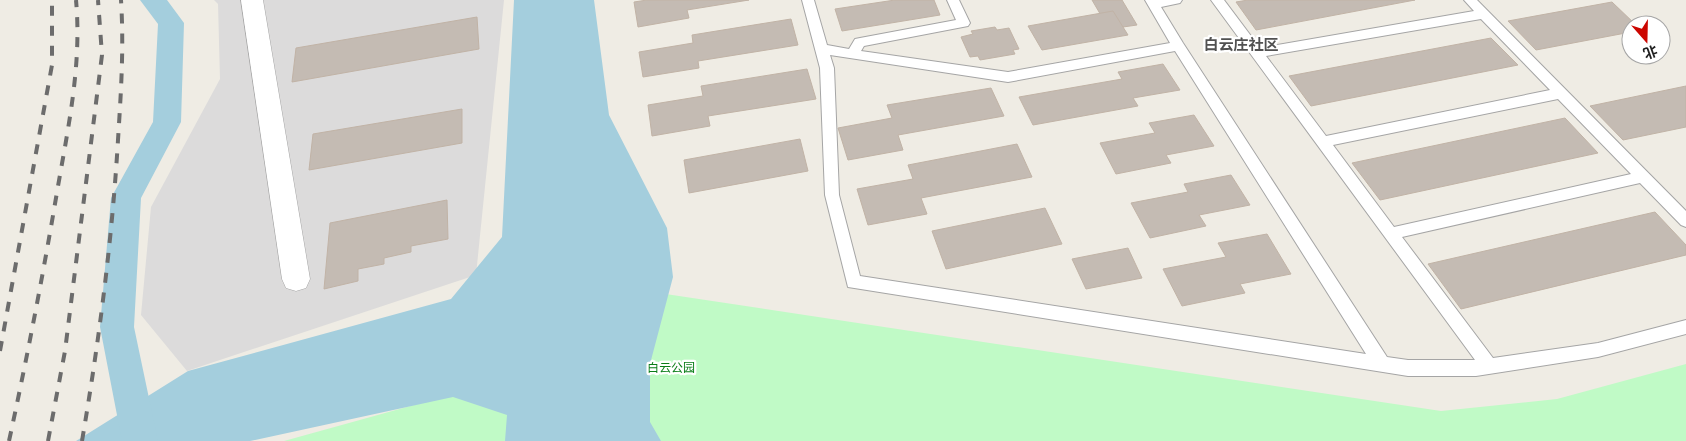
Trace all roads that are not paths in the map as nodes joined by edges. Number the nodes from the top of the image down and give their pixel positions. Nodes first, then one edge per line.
1 (252, 0) edge
2 (808, 0) edge
3 (953, 0) edge
4 (1176, 0) edge
5 (1217, 0) edge
6 (1470, 0) edge
7 (1152, 2) edge
8 (1483, 14) junction
9 (1178, 46) junction
10 (822, 49) junction
11 (1257, 53) junction
12 (852, 54) junction
13 (1561, 93) junction
14 (1322, 142) junction
15 (1643, 177) junction
16 (1686, 221) edge
17 (1390, 234) junction
18 (296, 280) dead end
19 (1686, 327) edge
20 (1382, 364) junction
21 (1489, 366) junction

1 - 18 street
2 - 10 lane
3 - 12 lane
4 - 7 lane
5 - 11 lane
6 - 8 lane
7 - 9 lane
8 - 11 lane
8 - 13 lane
9 - 12 lane
9 - 20 lane
10 - 12 lane
10 - 20 lane
11 - 14 lane
13 - 14 lane
13 - 15 lane
14 - 17 lane
15 - 16 lane
15 - 17 lane
17 - 21 lane
19 - 21 lane
20 - 21 lane

